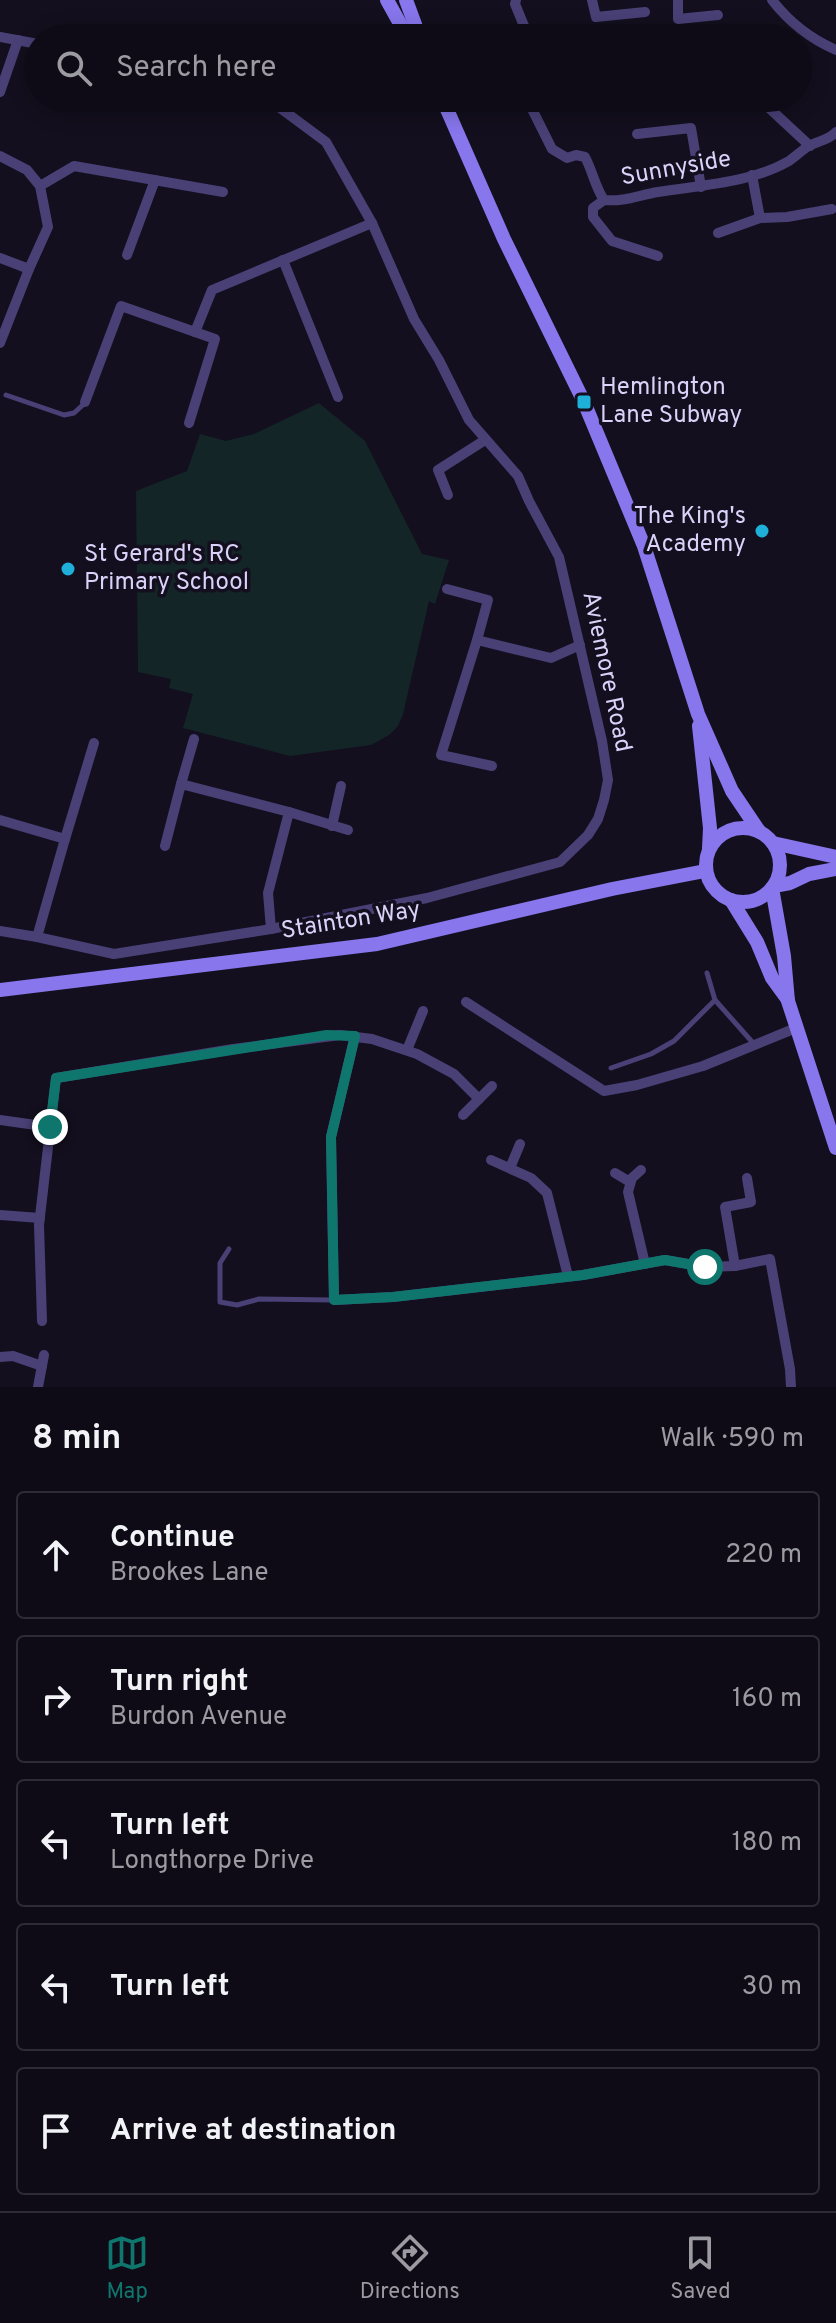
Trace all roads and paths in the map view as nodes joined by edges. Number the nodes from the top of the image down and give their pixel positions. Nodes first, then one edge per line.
1 (387, 0) edge
2 (406, 0) edge
3 (516, 0) edge
4 (592, 0) edge
5 (678, 0) edge
6 (772, 0) edge
7 (645, 12) dead end
8 (718, 15) dead end
9 (400, 24) edge
10 (415, 24) edge
11 (523, 24) edge
12 (796, 24) edge
13 (0, 37) edge
14 (812, 38) edge
15 (18, 40) junction
16 (24, 41) edge
17 (836, 50) edge
18 (0, 92) edge
19 (286, 112) edge
20 (448, 112) edge
21 (534, 112) edge
22 (773, 112) edge
23 (836, 132) edge
24 (637, 134) dead end
25 (810, 146) junction
26 (0, 156) edge
27 (752, 175) junction
28 (155, 180) junction
29 (40, 186) junction
30 (701, 187) junction
31 (223, 192) dead end
32 (604, 200) junction
33 (832, 209) dead end
34 (760, 218) junction
35 (372, 223) junction
36 (718, 233) dead end
37 (127, 255) dead end
38 (658, 256) dead end
39 (0, 258) edge
40 (283, 260) junction
41 (29, 269) junction
42 (195, 332) junction
43 (0, 343) edge
44 (6, 395) dead end
45 (338, 397) dead end
46 (85, 402) joint
47 (189, 423) dead end
48 (485, 440) junction
49 (448, 495) dead end
50 (447, 589) dead end
51 (477, 640) junction
52 (580, 645) junction
53 (698, 714) junction
54 (194, 739) dead end
55 (94, 743) dead end
56 (492, 766) dead end
57 (181, 784) junction
58 (341, 786) dead end
59 (289, 812) junction
60 (0, 820) edge
61 (332, 826) junction
62 (348, 830) dead end
63 (759, 831) junction
64 (65, 839) junction
65 (773, 843) junction
66 (165, 846) dead end
67 (709, 848) junction
68 (836, 857) edge
69 (836, 869) edge
70 (705, 871) junction
71 (773, 887) junction
72 (731, 900) junction
73 (271, 929) junction
74 (0, 931) edge
75 (37, 937) junction
76 (707, 973) dead end
77 (0, 990) edge
78 (715, 1000) junction
79 (788, 1001) junction
80 (466, 1002) dead end
81 (423, 1011) dead end
82 (796, 1028) junction
83 (355, 1036) junction
84 (756, 1046) junction
85 (407, 1050) junction
86 (611, 1068) dead end
87 (492, 1086) dead end
88 (479, 1099) junction
89 (463, 1115) dead end
90 (0, 1120) edge
91 (50, 1127) junction
92 (520, 1144) dead end
93 (836, 1148) edge
94 (491, 1160) dead end
95 (510, 1168) junction
96 (641, 1170) dead end
97 (615, 1173) dead end
98 (747, 1178) dead end
99 (630, 1182) junction
100 (0, 1215) edge
101 (40, 1218) junction
102 (229, 1249) dead end
103 (645, 1264) junction
104 (735, 1266) junction
105 (568, 1276) junction
106 (334, 1300) junction
107 (42, 1321) dead end
108 (0, 1357) edge
109 (38, 1387) edge
110 (791, 1387) edge

1 - 9 main road
2 - 10 main road
3 - 11 street
4 - 7 street
5 - 8 street
6 - 12 street
13 - 15 street
14 - 17 street
15 - 16 street
15 - 18 street
19 - 35 street, Aviemore Road
20 - 53 main road
21 - 32 street, Sunnyside
22 - 25 street
23 - 25 street, Sunnyside
24 - 30 street
25 - 27 street, Sunnyside
26 - 29 street
27 - 30 street, Sunnyside
27 - 34 street
28 - 29 street
28 - 31 street
28 - 37 street
29 - 41 street
30 - 32 street, Sunnyside
32 - 38 street
33 - 34 street
34 - 36 street
35 - 40 street
35 - 48 street, Aviemore Road
39 - 41 street
40 - 42 street
40 - 45 street
41 - 43 street
42 - 46 street
42 - 47 street
44 - 46 lane
48 - 49 street
48 - 52 street, Aviemore Road
50 - 51 street
51 - 52 street
51 - 56 street
52 - 73 street, Aviemore Road
53 - 63 main road
53 - 67 main road
54 - 57 street
55 - 64 street
57 - 59 street
57 - 66 street
58 - 61 street
59 - 61 street
59 - 73 street
60 - 64 street
61 - 62 street
63 - 65 main road
63 - 67 main road
64 - 75 street
65 - 68 main road
65 - 71 main road
67 - 70 main road
69 - 71 main road
70 - 72 main road
70 - 77 main road, Stainton Way
71 - 72 main road
71 - 79 main road
72 - 79 main road
73 - 75 street, Aviemore Road
74 - 75 street, Aviemore Road
76 - 78 lane
78 - 84 lane
78 - 86 lane
79 - 82 main road
80 - 84 street
81 - 85 street
82 - 84 street
82 - 93 main road
83 - 85 street
83 - 91 street
83 - 106 street
85 - 88 street
87 - 88 street
88 - 89 street
90 - 91 street
91 - 101 street
92 - 95 street
94 - 95 street
95 - 105 street
96 - 99 street
97 - 99 street
98 - 104 street
99 - 103 street
100 - 101 street
101 - 107 street
102 - 106 lane
103 - 104 street
103 - 105 street
104 - 110 street
105 - 106 street
108 - 109 street

